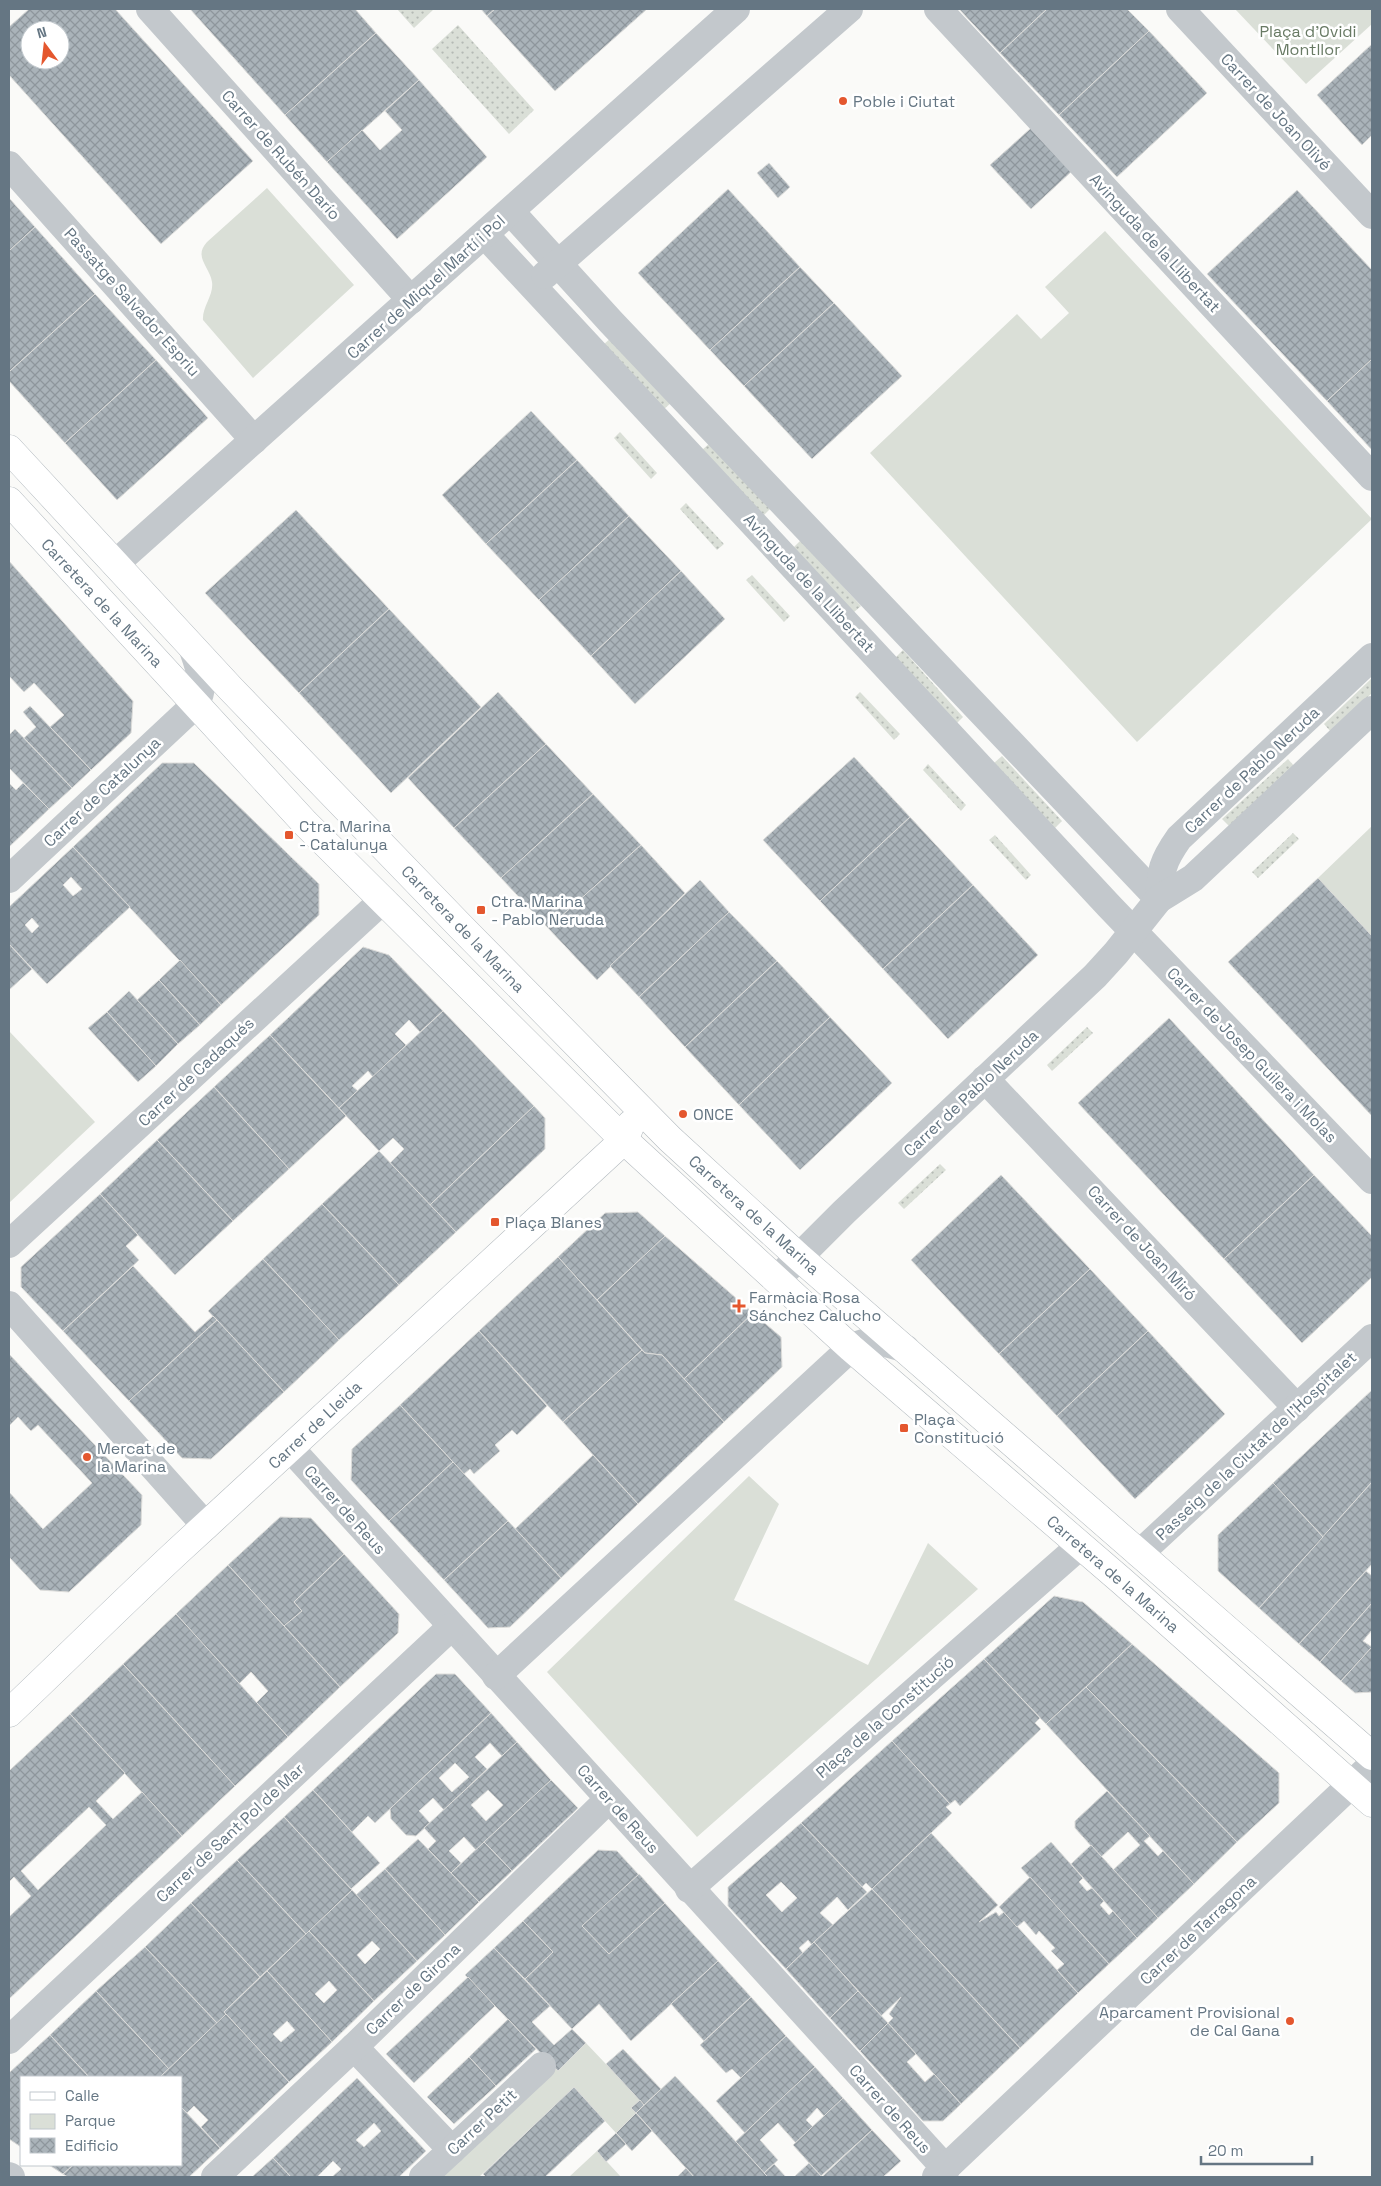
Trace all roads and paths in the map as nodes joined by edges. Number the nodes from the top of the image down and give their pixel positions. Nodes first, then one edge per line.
1 (150, 9) edge
2 (736, 9) edge
3 (848, 9) edge
4 (938, 9) edge
5 (1180, 9) edge
6 (9, 165) edge
7 (511, 212) junction
8 (1372, 215) edge
9 (485, 235) junction
10 (557, 264) junction
11 (532, 286) junction
12 (411, 300) junction
13 (254, 440) junction
14 (9, 449) edge
15 (1372, 477) edge
16 (9, 501) edge
17 (115, 564) junction
18 (192, 647) junction
19 (1372, 657) edge
20 (195, 705) junction
21 (1372, 710) edge
22 (9, 879) edge
23 (1158, 899) junction
24 (383, 900) junction
25 (1132, 931) junction
26 (985, 1079) junction
27 (633, 1102) junction
28 (670, 1139) junction
29 (624, 1140) junction
30 (1372, 1180) edge
31 (9, 1244) edge
32 (800, 1258) junction
33 (776, 1280) junction
34 (9, 1305) edge
35 (1372, 1338) edge
36 (851, 1348) junction
37 (906, 1349) junction
38 (1297, 1408) junction
39 (291, 1449) junction
40 (206, 1526) junction
41 (1080, 1546) junction
42 (1139, 1554) junction
43 (451, 1627) junction
44 (496, 1676) junction
45 (9, 1713) edge
46 (1372, 1756) edge
47 (1372, 1765) edge
48 (1352, 1784) junction
49 (609, 1799) junction
50 (1372, 1803) edge
51 (689, 1889) junction
52 (9, 2040) edge
53 (354, 2047) junction
54 (542, 2066) dead end
55 (452, 2150) junction
56 (941, 2173) edge
57 (215, 2177) edge
58 (423, 2177) edge

1 - 12 street, Carrer de Rubén Darío
2 - 7 street, Carrer de Miquel Martí i Pol
3 - 10 street
4 - 15 street, Avinguda de la Llibertat
5 - 8 street, Carrer de Joan Olivé
6 - 13 street, Passatge Salvador Espriu
7 - 9 street, Carrer de Miquel Martí i Pol
7 - 10 street
9 - 11 street, Avinguda de la Llibertat
9 - 12 street, Carrer de Miquel Martí i Pol
10 - 11 street
10 - 23 street
11 - 25 street, Avinguda de la Llibertat
12 - 13 street, Carrer de Miquel Martí i Pol
13 - 17 street, Carrer de Miquel Martí i Pol
14 - 17 street, Carretera de la Marina
16 - 20 street, Carretera de la Marina
17 - 18 street, Carretera de la Marina
18 - 20 street, Carretera de la Marina
18 - 27 street, Carretera de la Marina
19 - 23 street, Carrer de Pablo Neruda
20 - 22 street, Carrer de Catalunya
20 - 24 street, Carretera de la Marina
21 - 23 street, Carrer de Pablo Neruda
23 - 25 street, Carrer de Pablo Neruda
24 - 29 street, Carretera de la Marina
24 - 31 street, Carrer de Cadaqués
25 - 26 street, Carrer de Pablo Neruda
25 - 30 street, Carrer de Josep Guilera i Molas
26 - 32 street, Carrer de Pablo Neruda
26 - 38 street, Carrer de Joan Miró
27 - 28 street, Carretera de la Marina
27 - 29 street
28 - 29 street
28 - 32 street, Carretera de la Marina
29 - 33 street, Carretera de la Marina
29 - 39 street, Carrer de Lleida
32 - 33 street, Carrer de Pablo Neruda
32 - 37 street, Carretera de la Marina
33 - 36 street, Carretera de la Marina
34 - 40 street
35 - 38 street, Passeig de la Ciutat de l'Hospitalet
36 - 37 street, Carretera de la Marina
36 - 41 street, Carretera de la Marina
36 - 44 street
37 - 42 street, Carretera de la Marina
38 - 42 street, Passeig de la Ciutat de l'Hospitalet
39 - 40 street, Carrer de Lleida
39 - 43 street, Carrer de Reus
40 - 45 street, Carrer de Lleida
41 - 48 street, Carretera de la Marina
41 - 51 street, Plaça de la Constitució
42 - 46 street, Carretera de la Marina
43 - 44 street, Carrer de Reus
43 - 52 street, Carrer de Sant Pol de Mar
44 - 49 street, Carrer de Reus
47 - 48 street, Carrer de Tarragona
48 - 50 street, Carretera de la Marina
48 - 56 street, Carrer de Tarragona
49 - 51 street, Carrer de Reus
49 - 53 street, Carrer de Girona
51 - 56 street, Carrer de Reus
53 - 55 street
53 - 57 street, Carrer de Girona
54 - 55 street, Carrer Petit
55 - 58 street, Carrer Petit

